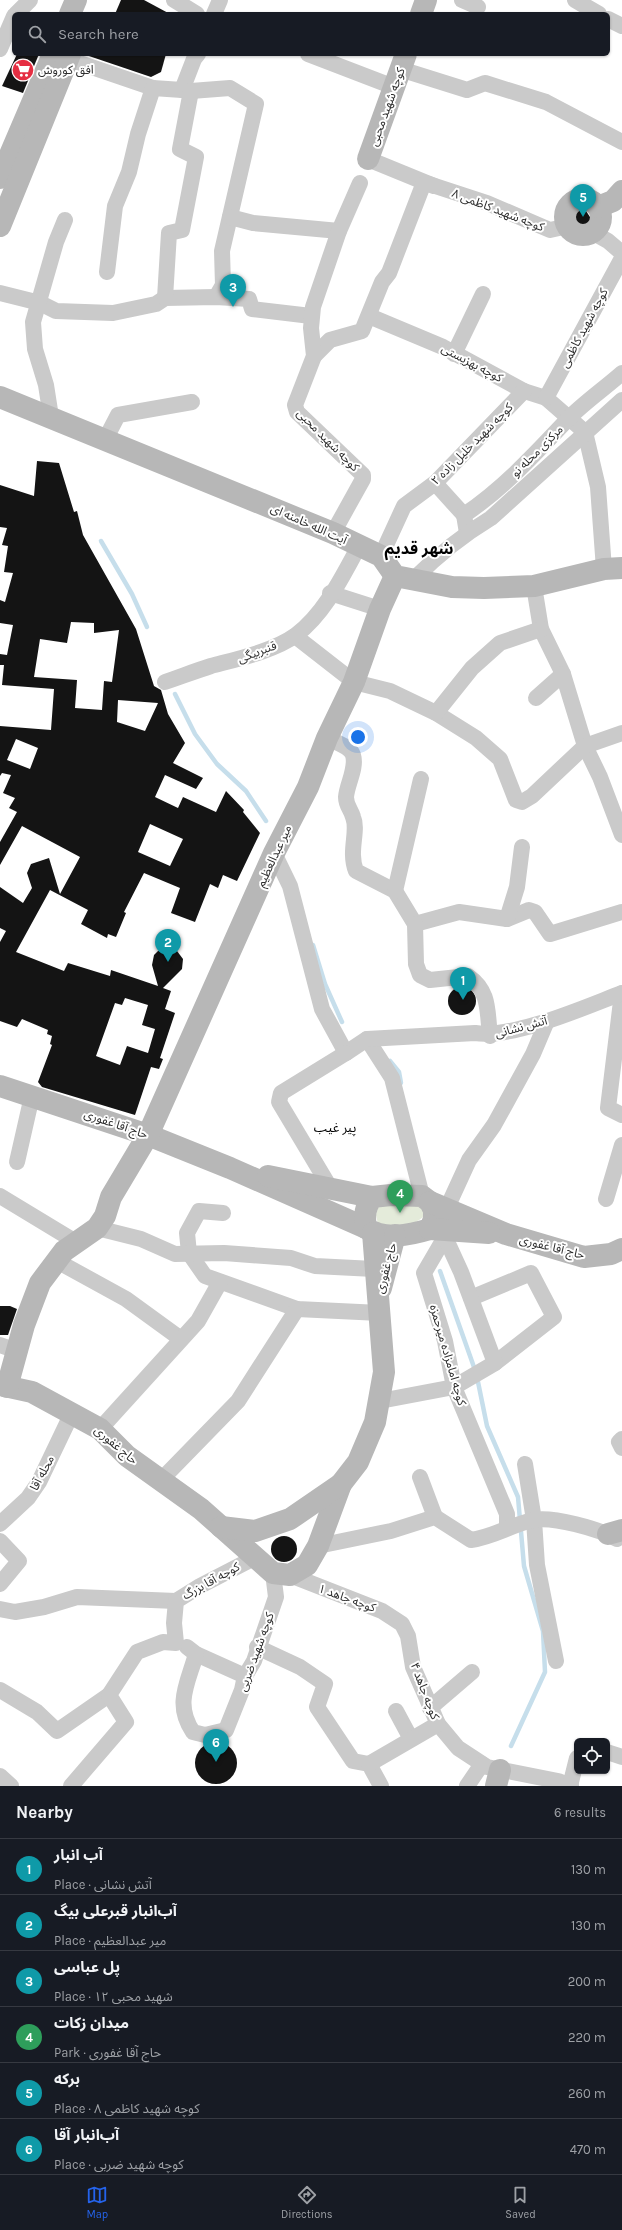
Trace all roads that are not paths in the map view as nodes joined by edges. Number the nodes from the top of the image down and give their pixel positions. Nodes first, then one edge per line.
1 (30, 0) edge
2 (76, 0) edge
3 (92, 0) edge
4 (174, 0) edge
5 (220, 0) edge
6 (426, 0) edge
7 (462, 0) edge
8 (575, 0) edge
9 (478, 7) dead end
10 (18, 12) edge
11 (71, 12) edge
12 (87, 12) edge
13 (194, 12) edge
14 (215, 12) edge
15 (422, 12) edge
16 (596, 12) edge
17 (12, 20) edge
18 (610, 20) edge
19 (622, 26) edge
20 (2, 41) edge
21 (64, 56) edge
22 (196, 56) edge
23 (320, 56) edge
24 (400, 70) edge
25 (153, 88) junction
26 (186, 91) junction
27 (622, 142) edge
28 (368, 159) joint
29 (0, 178) edge
30 (360, 183) dead end
31 (432, 185) junction
32 (622, 191) edge
33 (598, 206) junction
34 (230, 217) junction
35 (65, 220) dead end
36 (0, 226) edge
37 (568, 226) junction
38 (340, 231) junction
39 (592, 232) junction
40 (622, 253) edge
41 (622, 258) edge
42 (107, 272) dead end
43 (0, 293) edge
44 (484, 294) dead end
45 (216, 296) junction
46 (165, 298) junction
47 (40, 303) junction
48 (312, 316) junction
49 (369, 316) junction
50 (454, 354) junction
51 (314, 356) junction
52 (622, 372) edge
53 (524, 391) junction
54 (0, 397) edge
55 (546, 398) junction
56 (622, 400) edge
57 (192, 402) dead end
58 (51, 418) junction
59 (570, 418) junction
60 (585, 432) junction
61 (105, 440) junction
62 (435, 483) junction
63 (464, 515) junction
64 (333, 533) junction
65 (467, 533) junction
66 (359, 546) junction
67 (381, 556) junction
68 (613, 569) edge
69 (405, 577) junction
70 (534, 586) junction
71 (330, 593) junction
72 (380, 609) junction
73 (541, 630) junction
74 (295, 636) junction
75 (563, 674) junction
76 (165, 682) dead end
77 (354, 682) junction
78 (536, 698) dead end
79 (436, 713) junction
80 (622, 733) edge
81 (327, 738) junction
82 (585, 746) junction
83 (421, 779) dead end
84 (622, 835) edge
85 (522, 847) dead end
86 (274, 854) junction
87 (395, 891) junction
88 (622, 912) edge
89 (507, 919) junction
90 (415, 924) junction
91 (622, 993) edge
92 (547, 1021) junction
93 (490, 1036) junction
94 (367, 1038) junction
95 (346, 1053) junction
96 (0, 1086) edge
97 (32, 1096) junction
98 (622, 1115) edge
99 (148, 1135) junction
100 (622, 1145) edge
101 (17, 1162) dead end
102 (230, 1168) junction
103 (331, 1189) junction
104 (0, 1196) edge
105 (372, 1197) junction
106 (606, 1199) dead end
107 (223, 1213) dead end
108 (436, 1217) junction
109 (97, 1228) junction
110 (369, 1231) junction
111 (395, 1235) junction
112 (76, 1242) junction
113 (622, 1249) edge
114 (189, 1253) junction
115 (55, 1260) junction
116 (374, 1269) junction
117 (220, 1282) junction
118 (471, 1298) junction
119 (379, 1307) junction
120 (297, 1309) junction
121 (181, 1339) junction
122 (9, 1348) edge
123 (495, 1363) junction
124 (4, 1386) edge
125 (454, 1387) junction
126 (380, 1400) junction
127 (72, 1413) junction
128 (100, 1429) junction
129 (622, 1439) edge
130 (622, 1448) edge
131 (525, 1464) dead end
132 (420, 1477) dead end
133 (161, 1480) junction
134 (340, 1484) junction
135 (435, 1517) junction
136 (534, 1520) junction
137 (0, 1524) edge
138 (221, 1527) junction
139 (507, 1527) junction
140 (617, 1535) edge
141 (0, 1541) edge
142 (318, 1546) junction
143 (256, 1557) junction
144 (282, 1574) junction
145 (0, 1584) edge
146 (176, 1601) junction
147 (0, 1609) edge
148 (402, 1624) joint
149 (176, 1643) junction
150 (257, 1647) junction
151 (196, 1654) junction
152 (556, 1660) dead end
153 (472, 1672) dead end
154 (245, 1676) junction
155 (0, 1690) edge
156 (109, 1695) junction
157 (430, 1708) junction
158 (396, 1711) dead end
159 (438, 1724) junction
160 (411, 1740) junction
161 (610, 1753) edge
162 (622, 1757) edge
163 (370, 1764) junction
164 (574, 1772) edge
165 (492, 1773) edge
166 (0, 1776) edge
167 (11, 1786) edge
168 (71, 1786) edge
169 (382, 1786) edge
170 (466, 1786) edge
171 (571, 1786) edge

1 - 10 street
2 - 11 main road
3 - 12 main road
4 - 13 street
5 - 14 street
6 - 15 main road
7 - 9 street
8 - 16 street
17 - 20 street
18 - 19 street
21 - 25 street
21 - 29 main road
21 - 36 main road
22 - 26 street
23 - 24 street
24 - 27 street
24 - 28 main road, کوچه شهید محبی
25 - 26 street
25 - 42 street
26 - 34 street
26 - 46 street
28 - 31 street, کوچه شهید کاظمی ۸
30 - 38 street, کوچه شهید محبی
31 - 37 street, کوچه شهید کاظمی ۸
31 - 49 street
32 - 33 main road
33 - 37 main road
33 - 39 main road
34 - 38 street
34 - 45 street
35 - 47 street
37 - 39 main road
38 - 48 street, کوچه شهید محبی
39 - 40 street
41 - 55 street, کوچه شهید کاظمی
43 - 47 street
44 - 50 street
45 - 46 street
45 - 48 street
46 - 47 street
47 - 58 street
48 - 51 street, کوچه شهید محبی
49 - 50 street, کوچه بهزیستی
49 - 51 street
50 - 53 street, کوچه بهزیستی
51 - 64 street, کوچه شهید محبی
52 - 59 street, مرکزی محله نو
53 - 55 street, کوچه بهزیستی
53 - 62 street, کوچه شهید خلیل زاده ۲
54 - 58 main road, آیت الله خامنه ای
55 - 59 street, کوچه بهزیستی
56 - 60 street
57 - 61 street
58 - 61 main road, آیت الله خامنه ای
59 - 60 street, کوچه بهزیستی
59 - 63 street, مرکزی محله نو
60 - 65 street, مرکزی محله نو
60 - 68 street
61 - 64 main road, آیت الله خامنه ای
62 - 63 street
62 - 67 street, کوچه شهید خلیل زاده ۲
63 - 65 street
64 - 66 main road, آیت الله خامنه ای
65 - 69 street, مرکزی محله نو
66 - 67 main road, آیت الله خامنه ای
66 - 71 street, قنبربیگی
67 - 69 main road
68 - 70 main road
69 - 70 main road
69 - 72 main road, میر عبدالعظیم
70 - 73 street
71 - 72 street
71 - 74 street, قنبربیگی
72 - 77 main road, میر عبدالعظیم
73 - 75 street
73 - 79 street
74 - 76 street, قنبربیگی
74 - 77 street
75 - 78 street
75 - 82 street
77 - 79 street
77 - 81 main road, میر عبدالعظیم
79 - 82 street
80 - 82 street
81 - 86 main road, میر عبدالعظیم
81 - 87 street
82 - 84 street
83 - 87 street
85 - 89 street
86 - 95 street
86 - 99 main road, میر عبدالعظیم
87 - 90 street
88 - 89 street
89 - 90 street
90 - 93 street
91 - 92 street, آتش نشانی
91 - 98 street
92 - 93 street, آتش نشانی
92 - 108 street, کوچه امامزاده میرحمزه
93 - 94 street, آتش نشانی
94 - 95 street
94 - 108 street
95 - 103 street
96 - 97 main road, حاج آقا غفوری
97 - 99 main road, حاج آقا غفوری
97 - 101 street
99 - 102 main road, حاج آقا غفوری
99 - 109 main road, میر عبدالعظیم
100 - 106 street
102 - 103 main road, حاج آقا غفوری
102 - 110 main road, حاج آقا غفوری
103 - 105 main road, حاج آقا غفوری
104 - 112 street
105 - 108 main road, حاج آقا غفوری
105 - 110 main road, حاج غفوری
107 - 114 street
108 - 111 main road, حاج غفوری
108 - 113 main road, حاج آقا غفوری
108 - 118 street
108 - 125 street, کوچه امامزاده میرحمزه
109 - 112 main road
109 - 114 street
110 - 111 main road, حاج غفوری
110 - 116 main road, حاج غفوری
111 - 119 main road, حاج غفوری
112 - 115 main road
114 - 116 street
114 - 117 street
115 - 121 street
115 - 122 main road
116 - 119 main road, حاج غفوری
117 - 120 street
117 - 121 street
118 - 123 street
118 - 123 street
119 - 120 street
119 - 126 main road, حاج غفوری
120 - 133 street
121 - 128 street
122 - 124 main road
123 - 125 street
124 - 127 main road, حاج غفوری
125 - 126 street
125 - 139 street, کوچه امامزاده میرحمزه
126 - 134 main road, حاج غفوری
127 - 128 main road, حاج غفوری
127 - 137 street, محله آقا
128 - 133 main road, حاج غفوری
129 - 130 street
131 - 136 street
132 - 135 street
133 - 138 main road, حاج غفوری
134 - 138 main road, حاج غفوری
134 - 142 main road, حاج غفوری
135 - 139 street
135 - 142 street
136 - 139 street
136 - 140 street
136 - 152 street
138 - 143 main road, حاج غفوری
141 - 145 street
142 - 144 main road, حاج غفوری
143 - 144 main road, حاج غفوری
143 - 146 street, کوچه آقا بزرگ
144 - 148 street, کوچه جاهد ۱
144 - 150 street, کوچه شهید ضربی
146 - 147 street
146 - 149 street, کوچه آقا بزرگ
148 - 157 street, کوچه جاهد ۴
149 - 151 street
149 - 156 street
150 - 154 street, کوچه شهید ضربی
150 - 163 street
151 - 154 street
151 - 154 street, کوچه شهید ضربی
153 - 157 street
155 - 156 street
156 - 168 street
157 - 159 street, کوچه جاهد ۴
158 - 160 street
159 - 160 street
159 - 165 street, کوچه جاهد ۴
160 - 163 street
161 - 162 street
163 - 169 street
164 - 171 street
165 - 170 street
165 - 171 street
166 - 167 street

